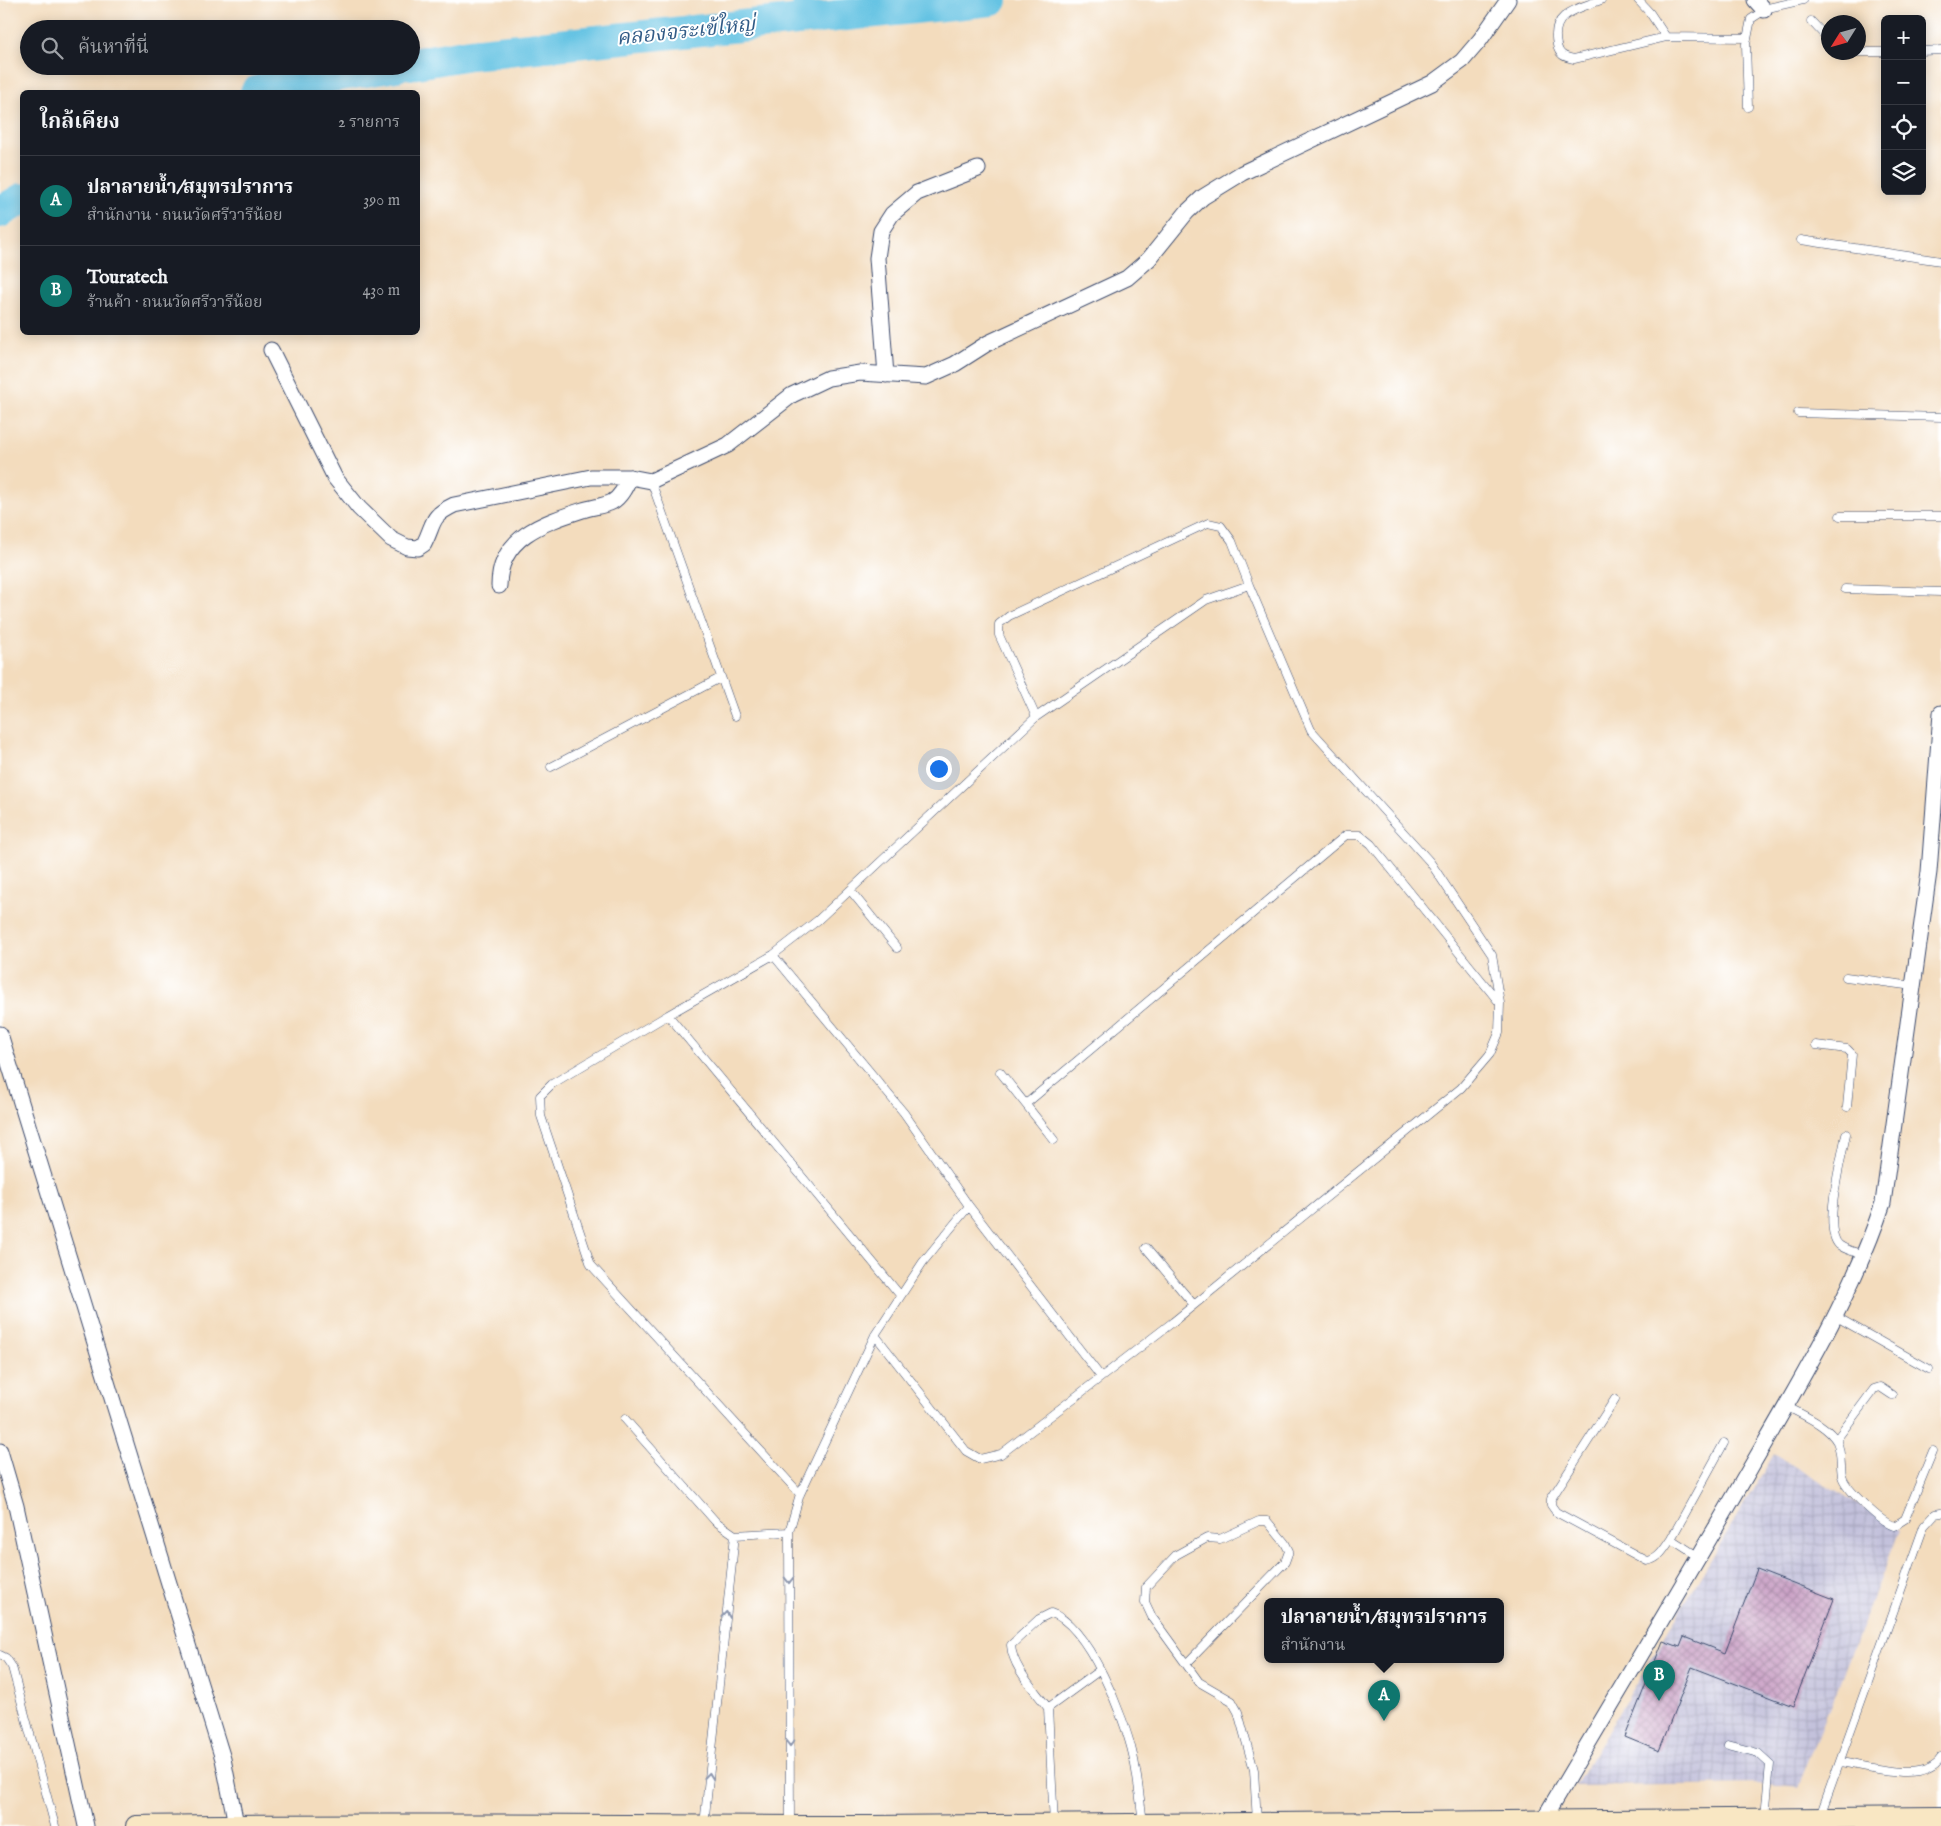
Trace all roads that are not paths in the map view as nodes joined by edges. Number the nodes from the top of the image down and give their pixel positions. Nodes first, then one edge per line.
1 (1508, 0) edge
2 (1601, 0) edge
3 (1638, 0) edge
4 (1803, 0) edge
5 (1760, 5) edge
6 (1811, 21) dead end
7 (1821, 31) edge
8 (1666, 37) junction
9 (1748, 38) junction
10 (1941, 50) edge
11 (1926, 51) edge
12 (1866, 52) edge
13 (1881, 52) edge
14 (1748, 107) dead end
15 (978, 170) dead end
16 (1801, 240) dead end
17 (1941, 261) edge
18 (271, 350) dead end
19 (886, 375) junction
20 (1798, 413) dead end
21 (1941, 417) edge
22 (630, 477) junction
23 (651, 481) junction
24 (1840, 516) dead end
25 (1941, 516) edge
26 (1249, 585) junction
27 (499, 586) dead end
28 (1845, 589) dead end
29 (1941, 592) edge
30 (720, 678) junction
31 (1941, 713) edge
32 (735, 716) dead end
33 (1036, 717) junction
34 (551, 766) dead end
35 (850, 890) junction
36 (897, 948) dead end
37 (773, 955) junction
38 (1846, 977) dead end
39 (1913, 986) junction
40 (1500, 1003) junction
41 (668, 1015) junction
42 (0, 1034) edge
43 (1816, 1046) dead end
44 (1000, 1072) dead end
45 (1026, 1103) junction
46 (1847, 1107) dead end
47 (1846, 1134) dead end
48 (1054, 1140) dead end
49 (969, 1206) junction
50 (1146, 1248) dead end
51 (1864, 1255) junction
52 (900, 1295) junction
53 (1194, 1304) junction
54 (1835, 1316) junction
55 (875, 1335) junction
56 (1929, 1370) dead end
57 (1101, 1377) junction
58 (1892, 1395) dead end
59 (1615, 1398) dead end
60 (1786, 1406) junction
61 (625, 1419) dead end
62 (1836, 1440) junction
63 (1724, 1443) dead end
64 (0, 1451) edge
65 (1933, 1451) dead end
66 (800, 1494) junction
67 (1941, 1513) edge
68 (788, 1532) junction
69 (735, 1535) junction
70 (1670, 1539) junction
71 (1699, 1557) junction
72 (0, 1655) edge
73 (1186, 1664) junction
74 (1100, 1670) junction
75 (1048, 1708) junction
76 (1728, 1745) dead end
77 (1941, 1757) edge
78 (1841, 1762) junction
79 (1941, 1817) edge
80 (1764, 1818) junction
81 (1820, 1818) junction
82 (1543, 1820) junction
83 (1498, 1823) edge
84 (236, 1824) junction
85 (1258, 1824) junction
86 (704, 1825) edge
87 (790, 1825) edge
88 (1055, 1825) edge
89 (1143, 1825) edge
90 (54, 1826) edge
91 (86, 1826) edge
92 (136, 1826) edge

1 - 19 street
2 - 8 lane
3 - 8 lane
4 - 5 lane
5 - 9 lane
6 - 7 lane
8 - 9 lane
9 - 14 lane
10 - 11 lane
12 - 13 lane
15 - 19 street
16 - 17 lane
18 - 22 street
19 - 23 street
20 - 21 lane
22 - 23 street
22 - 27 street
23 - 30 lane
24 - 25 lane
26 - 33 lane
26 - 33 lane
26 - 40 lane
28 - 29 lane
30 - 32 lane
30 - 34 lane
31 - 39 street
33 - 35 lane
35 - 36 lane
35 - 37 lane
37 - 41 lane
37 - 49 lane
38 - 39 lane
39 - 51 street
40 - 45 lane
40 - 53 lane
41 - 52 lane
41 - 66 lane
42 - 84 street
43 - 46 lane
44 - 45 lane
45 - 48 lane
47 - 51 lane
49 - 52 lane
49 - 57 lane
50 - 53 lane
51 - 54 street
52 - 55 lane
53 - 57 lane
54 - 56 lane
54 - 60 street
55 - 57 lane
55 - 66 lane
58 - 62 lane
59 - 70 lane
60 - 62 lane
60 - 71 street
61 - 69 lane
62 - 65 lane
63 - 70 lane
64 - 91 street
66 - 68 lane
67 - 78 lane
68 - 69 lane
68 -> 87 lane
86 -> 69 lane
70 - 71 lane
71 - 82 street
72 - 90 lane
73 - 73 lane
73 - 85 lane
74 - 75 lane
74 - 75 lane
74 - 89 lane
75 - 88 lane
76 - 80 lane
77 - 78 lane
78 - 81 lane
79 - 81 main road
80 - 81 main road
80 - 82 main road
82 - 83 main road
83 - 85 main road
84 - 86 main road
84 - 92 main road
85 - 89 main road
86 - 87 main road
87 - 88 main road
88 - 89 main road

